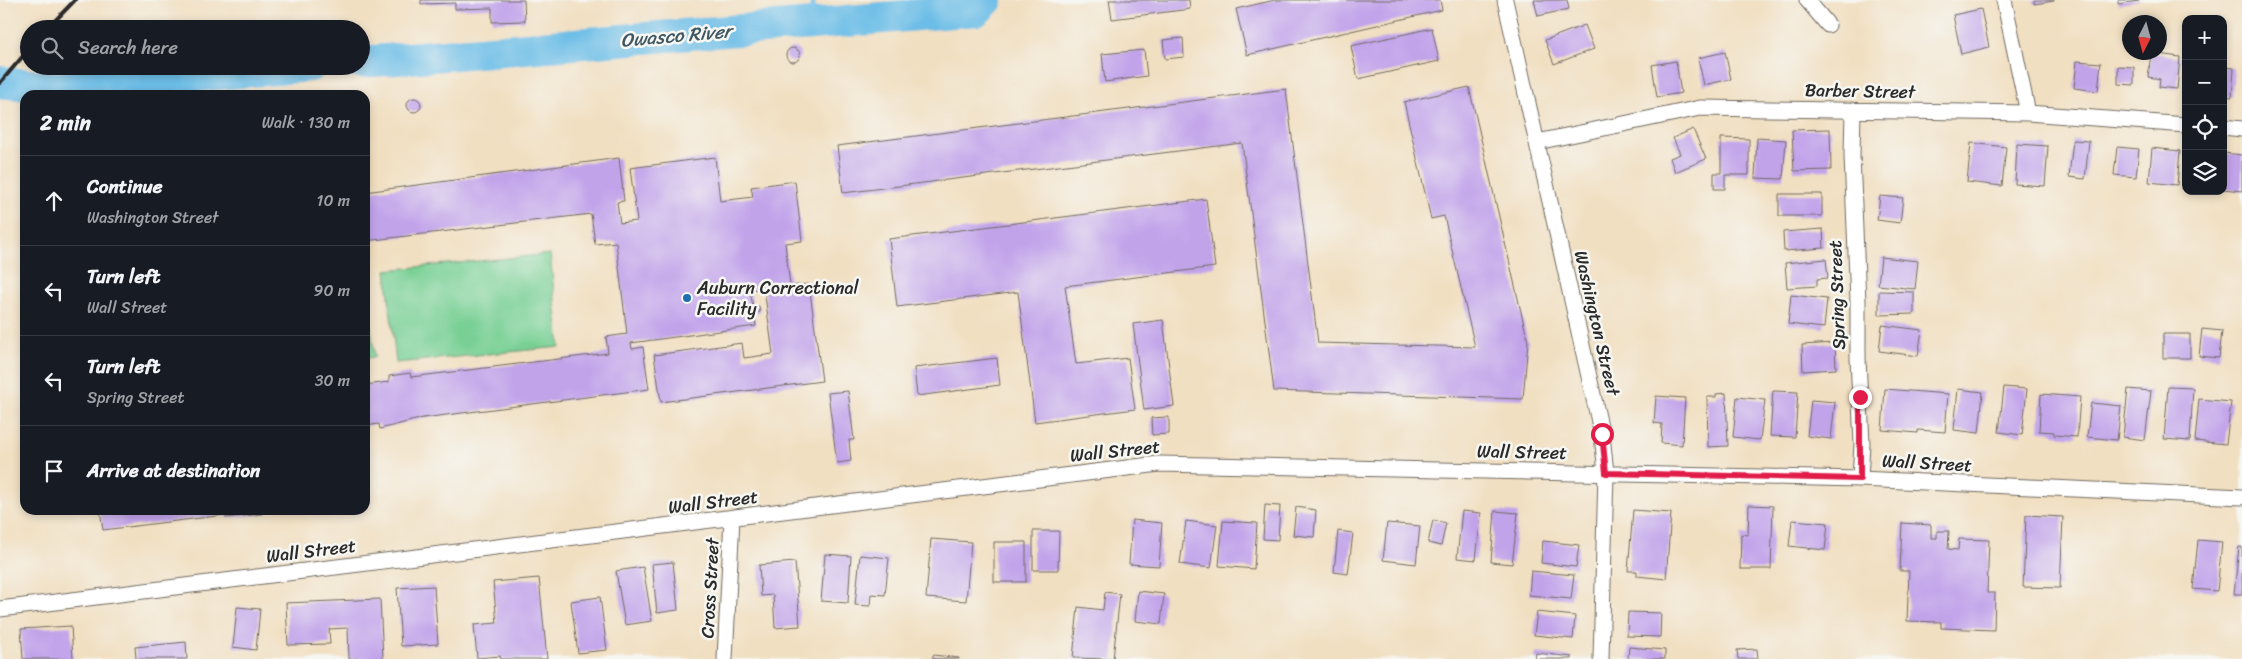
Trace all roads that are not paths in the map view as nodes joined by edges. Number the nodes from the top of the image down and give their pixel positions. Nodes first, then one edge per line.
1 (1505, 0) edge
2 (1807, 0) edge
3 (2004, 0) edge
4 (1828, 25) dead end
5 (1854, 110) junction
6 (2028, 113) junction
7 (2182, 124) edge
8 (2227, 127) edge
9 (2242, 128) edge
10 (1537, 142) junction
11 (1606, 473) junction
12 (1860, 479) junction
13 (2242, 497) edge
14 (732, 518) junction
15 (0, 608) edge
16 (725, 659) edge
17 (1601, 659) edge

1 - 10 street, Washington Street
2 - 4 street
3 - 6 street
5 - 6 street, Barber Street
5 - 10 street, Barber Street
5 - 12 street, Spring Street
6 - 7 street, Barber Street
8 - 9 street
10 - 11 street, Washington Street
11 - 12 street, Wall Street
11 - 14 street, Wall Street
11 - 17 street, Washington Street
12 - 13 street, Wall Street
14 - 15 street, Wall Street
14 - 16 street, Cross Street

